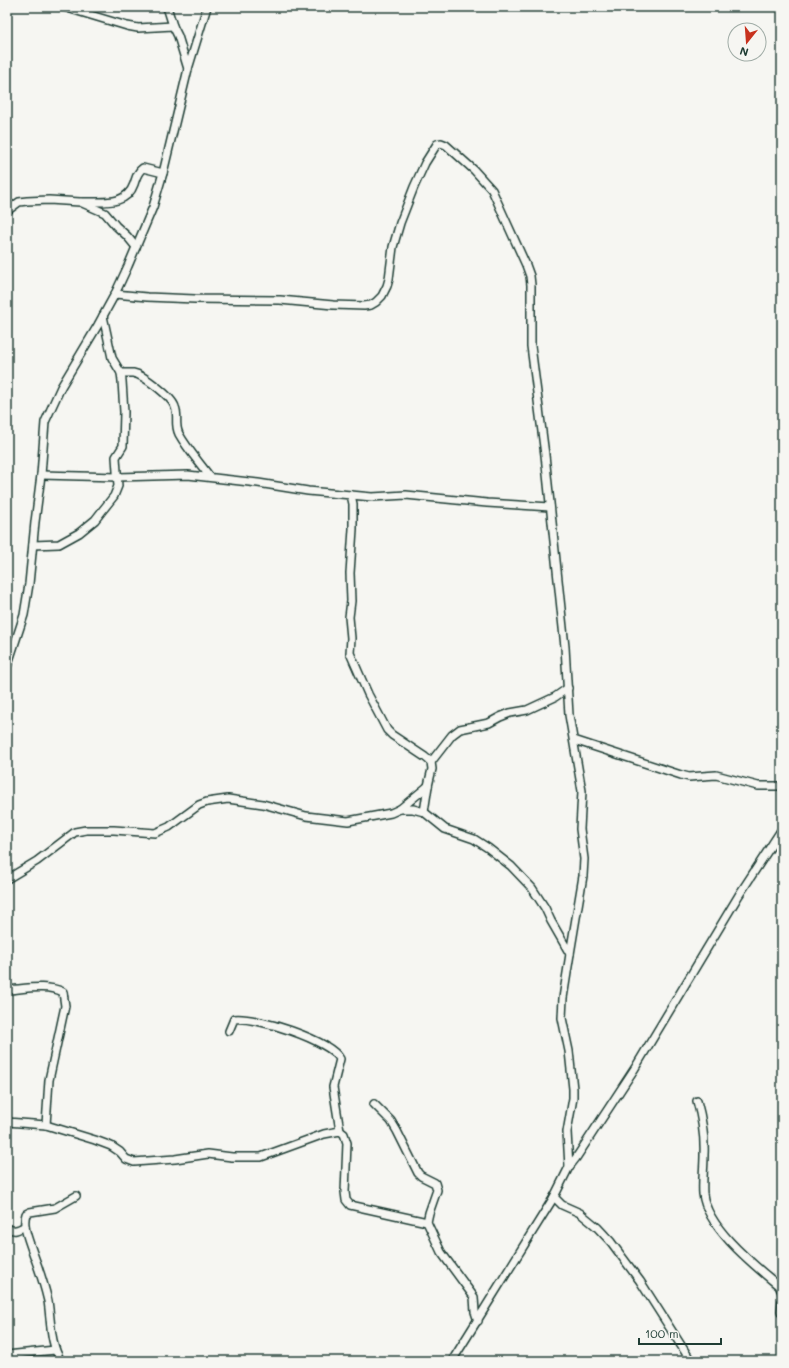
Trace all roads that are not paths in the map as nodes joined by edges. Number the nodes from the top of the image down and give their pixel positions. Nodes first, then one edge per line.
1 (64, 7) edge
2 (166, 7) edge
3 (207, 7) edge
4 (82, 9) edge
5 (173, 26) junction
6 (188, 70) junction
7 (163, 173) junction
8 (80, 202) junction
9 (7, 212) edge
10 (136, 247) junction
11 (115, 294) junction
12 (103, 316) junction
13 (121, 373) junction
14 (41, 475) junction
15 (118, 477) junction
16 (210, 477) junction
17 (351, 496) junction
18 (550, 507) junction
19 (33, 545) junction
20 (7, 667) edge
21 (568, 688) junction
22 (574, 740) junction
23 (431, 762) junction
24 (428, 786) junction
25 (782, 786) edge
26 (400, 809) junction
27 (424, 812) junction
28 (782, 829) edge
29 (7, 879) edge
30 (570, 954) junction
31 (7, 990) edge
32 (229, 1031) dead end
33 (697, 1101) dead end
34 (374, 1104) dead end
35 (7, 1122) edge
36 (46, 1125) junction
37 (340, 1131) junction
38 (569, 1167) junction
39 (76, 1196) dead end
40 (554, 1197) junction
41 (427, 1222) junction
42 (25, 1226) junction
43 (7, 1228) edge
44 (782, 1292) edge
45 (782, 1301) edge
46 (782, 1314) edge
47 (478, 1321) junction
48 (55, 1350) junction
49 (7, 1355) edge
50 (61, 1361) edge
51 (452, 1361) edge
52 (691, 1361) edge

1 - 4 street
2 - 5 street
3 - 6 street
4 - 5 street
5 - 6 street
6 - 7 street
7 - 8 street
7 - 10 street
8 - 9 street
8 - 10 street
10 - 11 street
11 - 12 street
11 - 18 street
12 - 13 street
12 - 14 street
13 - 15 street
13 - 16 street
14 - 15 street
14 - 19 street
15 - 16 street
15 - 19 street
16 - 17 street
17 - 18 street
17 - 23 street
18 - 21 street
19 - 20 street
21 - 22 street
21 - 23 street
22 - 25 street
22 - 30 street
23 - 24 street
24 - 26 street
24 - 27 street
26 - 27 street
26 - 29 street
27 - 30 street
28 - 38 street
30 - 38 street
31 - 36 street
32 - 37 street
33 - 44 street
34 - 41 street
35 - 36 street
36 - 37 street
37 - 41 street
38 - 40 street
39 - 42 street
40 - 47 street
40 - 52 street
41 - 47 street
42 - 43 street
42 - 48 street
45 - 46 street
47 - 51 street
48 - 49 street
48 - 50 street

